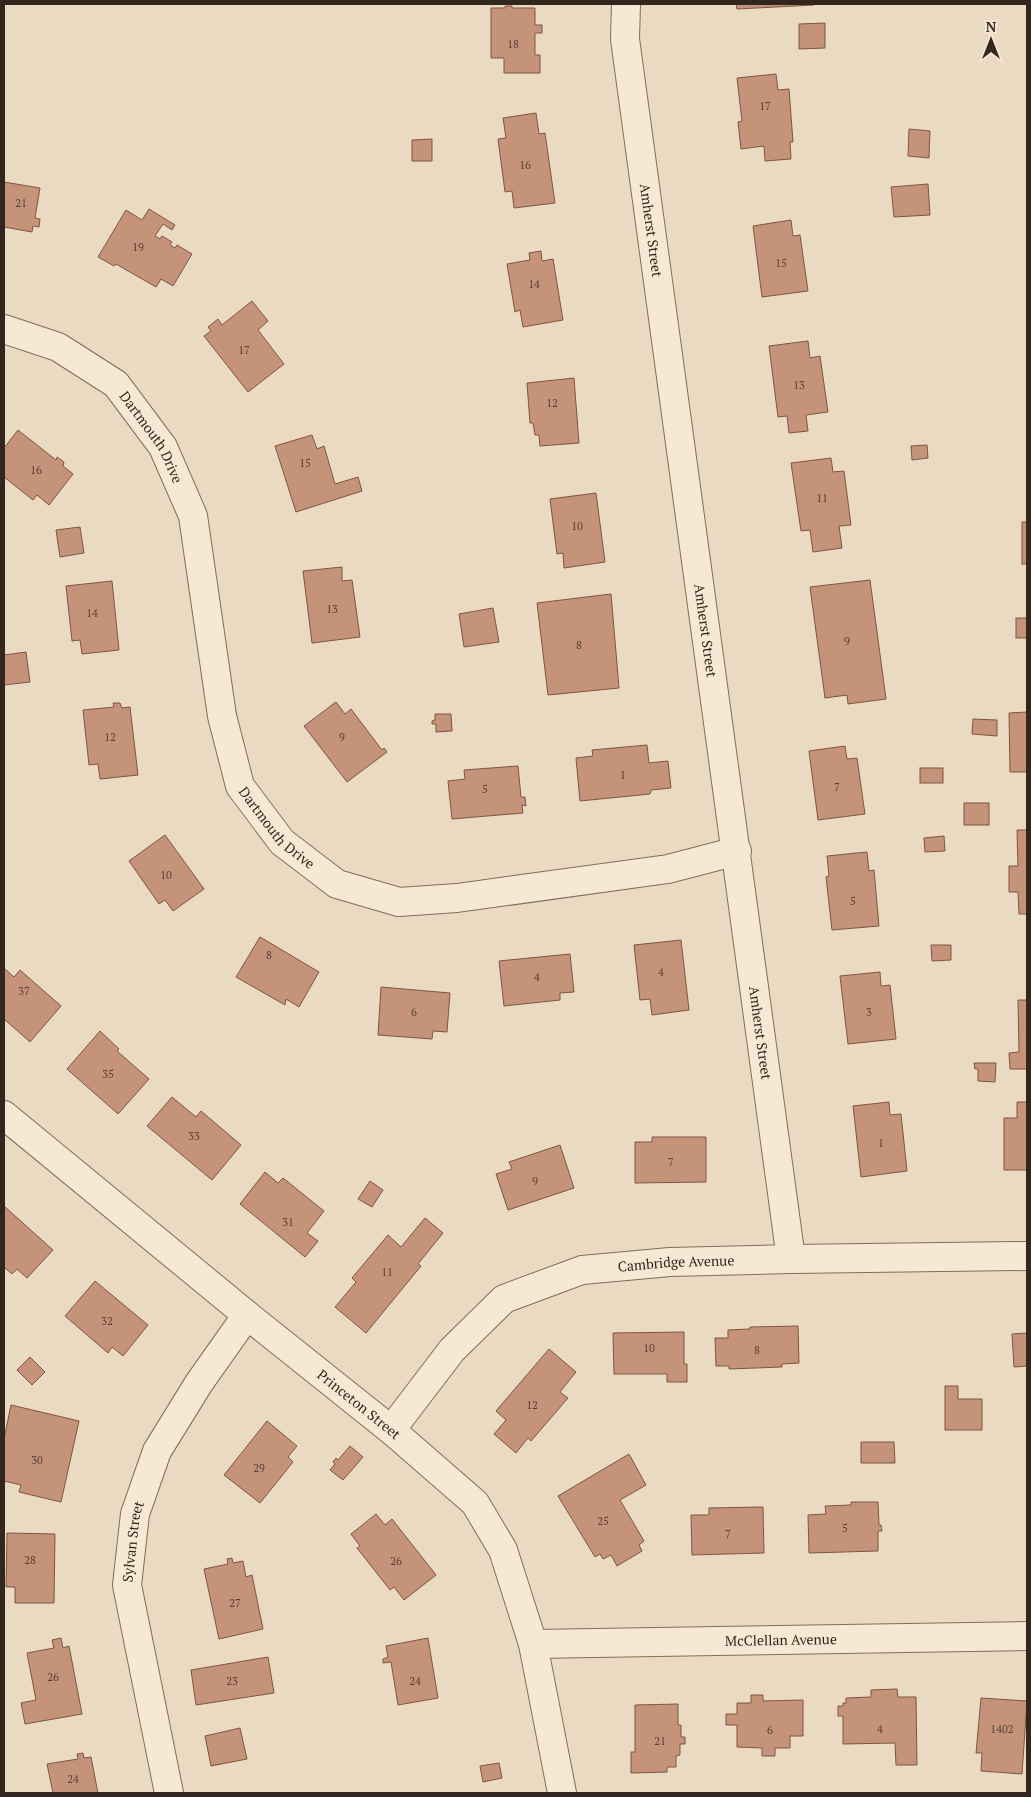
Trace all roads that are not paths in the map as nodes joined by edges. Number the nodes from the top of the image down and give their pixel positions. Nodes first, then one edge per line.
1 (626, 4) edge
2 (4, 329) edge
3 (737, 851) junction
4 (4, 1115) edge
5 (1027, 1256) edge
6 (791, 1258) junction
7 (247, 1315) junction
8 (391, 1430) junction
9 (1027, 1636) edge
10 (533, 1644) junction
11 (169, 1793) edge
12 (562, 1793) edge

1 - 3 street, Amherst Street
2 - 3 street, Dartmouth Drive
3 - 6 street, Amherst Street
4 - 7 street, Princeton Street
5 - 6 street, Cambridge Avenue
6 - 8 street, Cambridge Avenue
7 - 8 street, Princeton Street
7 - 11 street, Sylvan Street
8 - 10 street, Princeton Street
9 - 10 street, McClellan Avenue
10 - 12 street, Princeton Street

